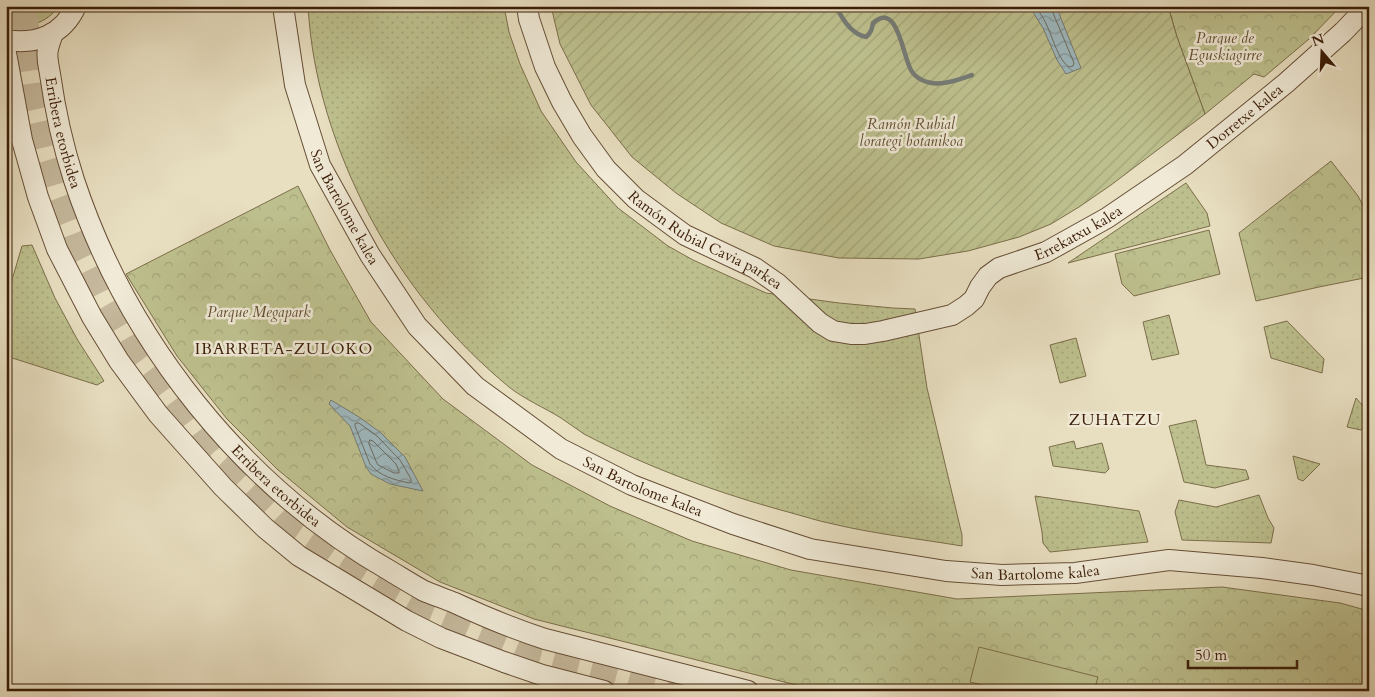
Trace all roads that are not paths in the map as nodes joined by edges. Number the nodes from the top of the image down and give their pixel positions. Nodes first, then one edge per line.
1 (76, 6) edge
2 (283, 6) edge
3 (527, 6) edge
4 (1368, 6) edge
5 (53, 33) junction
6 (6, 40) edge
7 (6, 53) edge
8 (1185, 165) joint
9 (974, 299) joint
10 (1369, 586) edge
11 (604, 691) edge
12 (748, 691) edge

1 - 5 street
2 - 10 street, San Bartolome kalea
3 - 9 street, Ramón Rubial Cavia parkea
4 - 8 street, Dorretxe kalea
5 - 6 street
5 - 12 street, Erribera etorbidea
7 - 11 street
8 - 9 street, Errekatxu kalea

